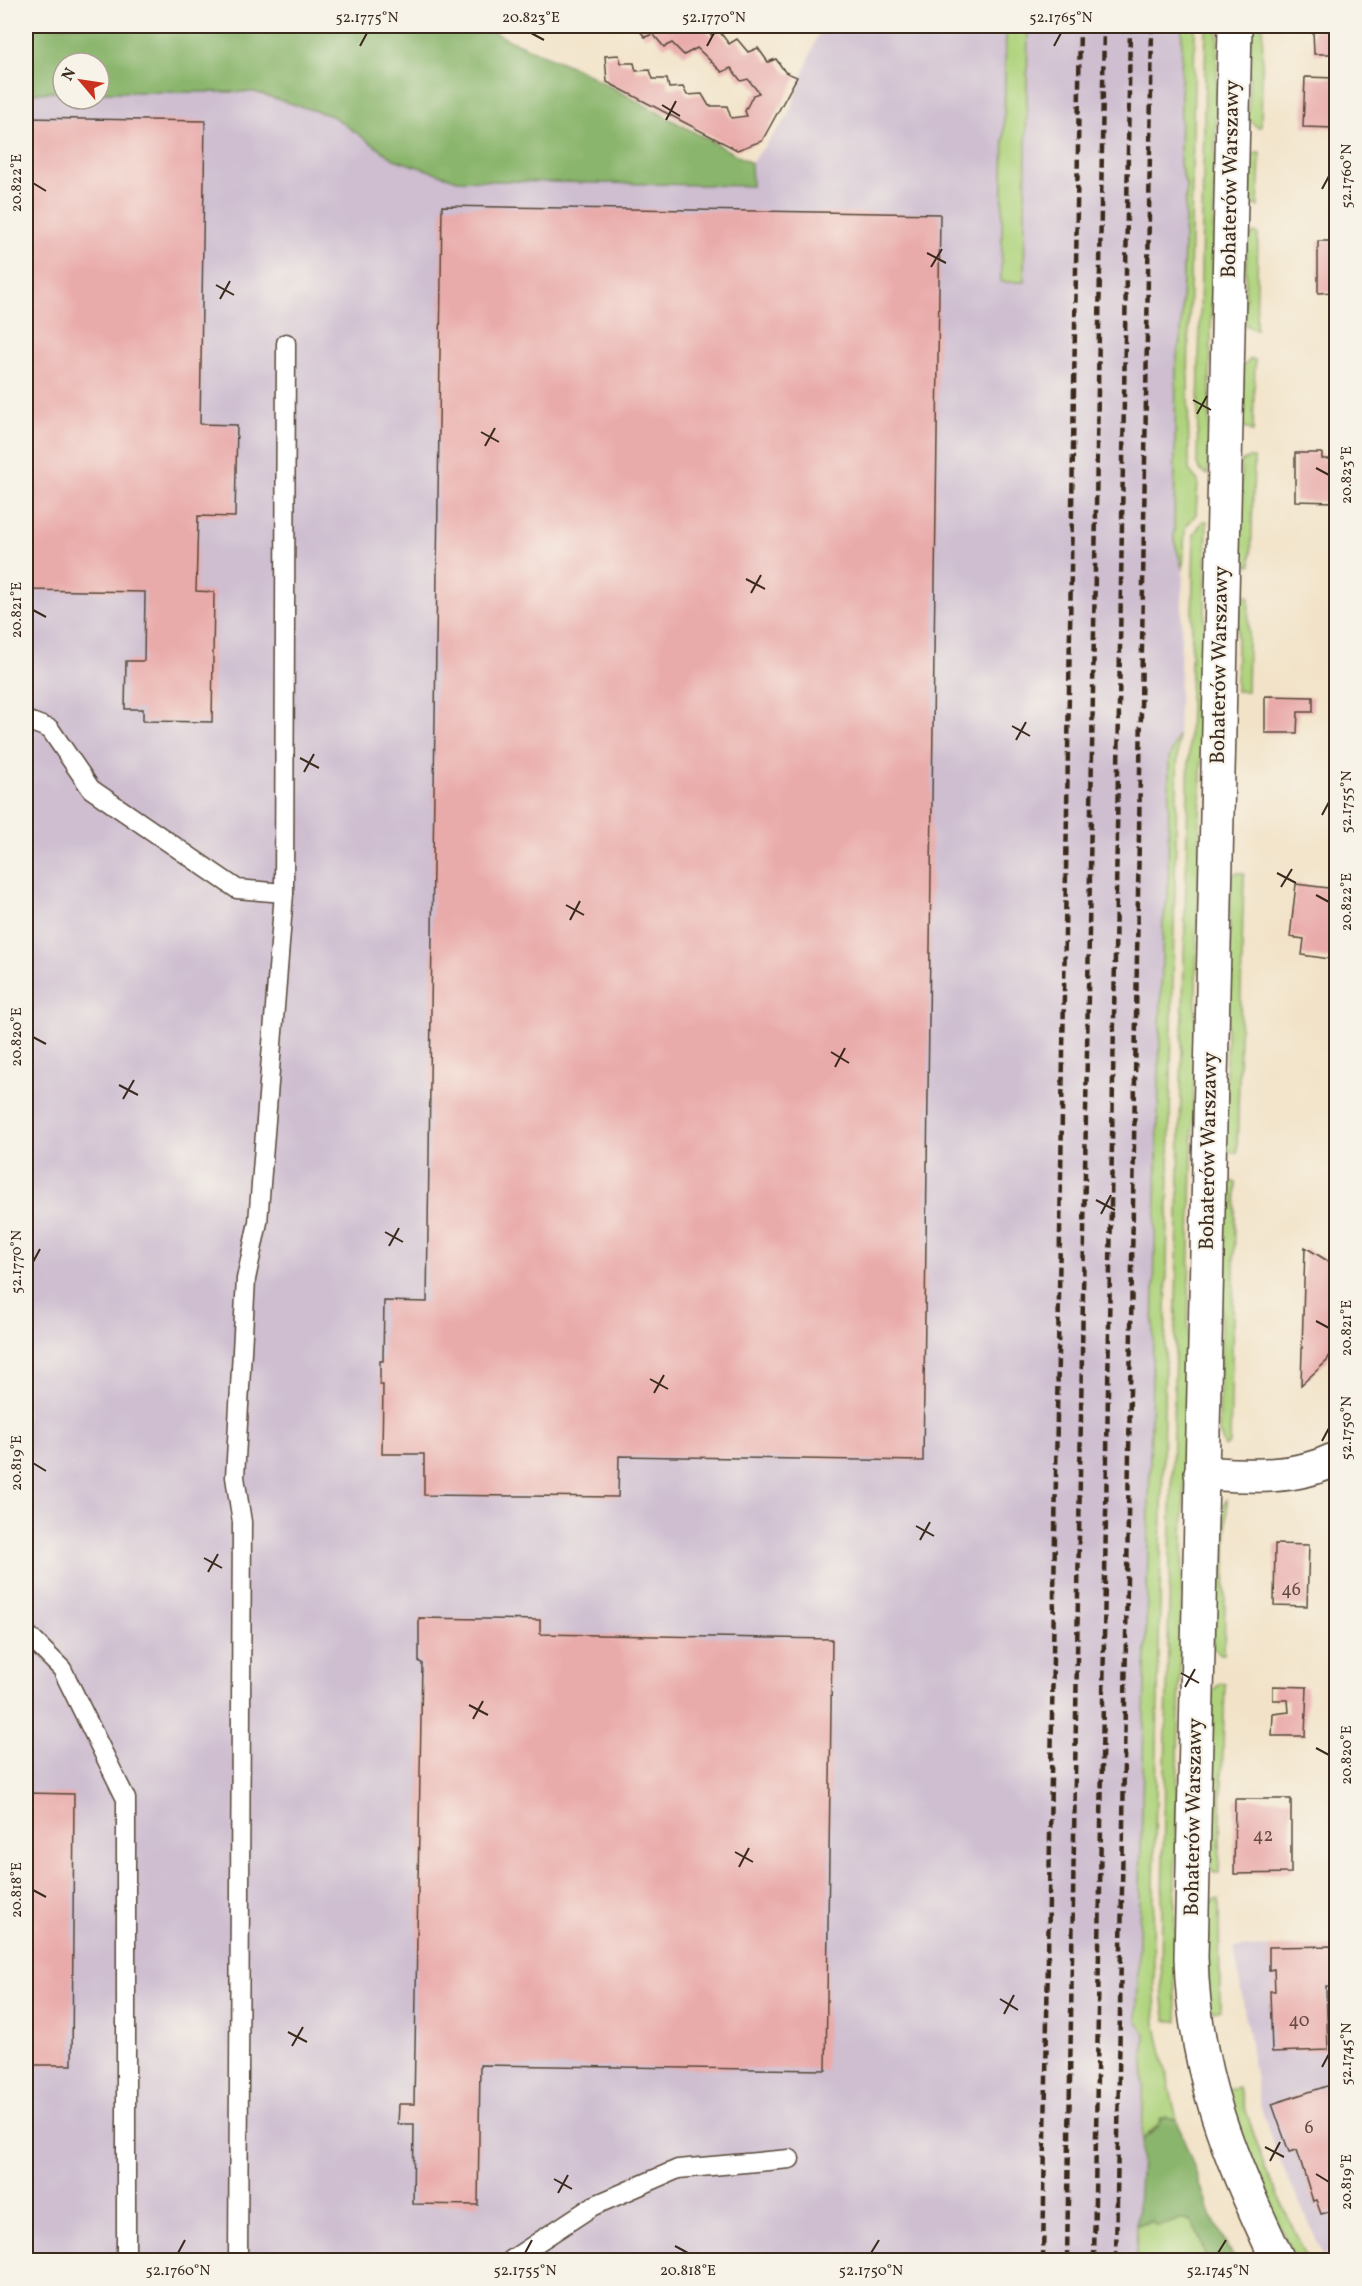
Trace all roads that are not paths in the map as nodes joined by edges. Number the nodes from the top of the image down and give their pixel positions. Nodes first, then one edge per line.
1 (1235, 26) edge
2 (286, 343) dead end
3 (26, 720) edge
4 (284, 893) junction
5 (1336, 1459) edge
6 (1201, 1473) junction
7 (26, 1633) edge
8 (790, 2159) dead end
9 (126, 2260) edge
10 (238, 2260) edge
11 (511, 2260) edge
12 (1278, 2260) edge

1 - 6 street, Bohaterów Warszawy
2 - 4 lane
3 - 4 lane
4 - 10 lane
5 - 6 street
6 - 12 street, Bohaterów Warszawy
7 - 9 lane
8 - 11 lane

